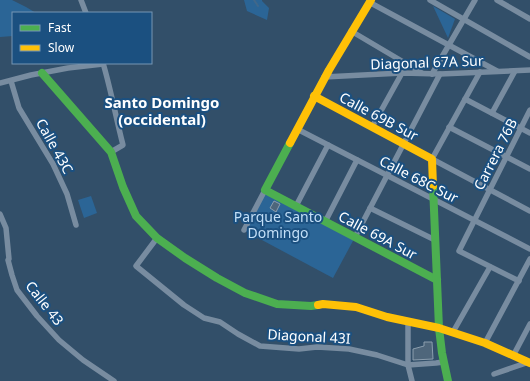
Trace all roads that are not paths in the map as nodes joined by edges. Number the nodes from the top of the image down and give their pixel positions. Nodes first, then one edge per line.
1 (82, 0) edge
2 (430, 0) edge
3 (475, 0) edge
4 (497, 0) edge
5 (370, 1) edge
6 (86, 12) edge
7 (530, 19) edge
8 (463, 20) junction
9 (351, 31) junction
10 (449, 45) junction
11 (530, 58) edge
12 (103, 64) edge
13 (530, 64) edge
14 (528, 70) edge
15 (515, 71) junction
16 (480, 72) junction
17 (497, 72) junction
18 (42, 73) junction
19 (402, 73) junction
20 (424, 74) junction
21 (432, 74) junction
22 (440, 74) junction
23 (324, 78) junction
24 (11, 81) junction
25 (0, 83) edge
26 (314, 96) junction
27 (465, 99) junction
28 (530, 110) edge
29 (492, 113) junction
30 (372, 127) junction
31 (449, 127) junction
32 (521, 128) junction
33 (297, 129) junction
34 (530, 133) edge
35 (403, 144) junction
36 (328, 145) junction
37 (111, 152) junction
38 (506, 157) junction
39 (432, 159) junction
40 (357, 160) junction
41 (530, 169) edge
42 (387, 176) junction
43 (266, 190) junction
44 (490, 190) junction
45 (434, 200) junction
46 (296, 206) junction
47 (370, 208) junction
48 (530, 211) edge
49 (0, 214) edge
50 (474, 221) junction
51 (325, 222) junction
52 (76, 225) dead end
53 (244, 230) dead end
54 (355, 237) junction
55 (156, 238) junction
56 (435, 240) junction
57 (530, 249) edge
58 (530, 259) edge
59 (490, 267) junction
60 (437, 280) junction
61 (518, 281) junction
62 (408, 322) junction
63 (530, 324) edge
64 (439, 328) junction
65 (453, 332) junction
66 (484, 343) junction
67 (513, 356) junction
68 (443, 362) junction
69 (529, 363) edge
70 (408, 365) junction
71 (494, 374) dead end
72 (114, 381) edge
73 (412, 381) edge
74 (448, 381) edge

1 - 6 street
2 - 8 street
3 - 8 street
4 - 7 street
5 - 9 street
5 - 10 street
8 - 10 street
8 - 11 street
9 - 20 street
9 - 23 street
10 - 17 street
10 - 21 street
12 - 18 street
12 - 37 street
13 - 14 street
14 - 15 street, Diagonal 67A Sur
15 - 17 street, Diagonal 67A Sur
15 - 29 street
16 - 17 street, Diagonal 67A Sur
16 - 22 street, Diagonal 67A Sur
16 - 27 street
18 - 24 street
18 - 37 street
19 - 20 street, Diagonal 67A Sur
19 - 23 street, Diagonal 67A Sur
19 - 30 street
20 - 21 street, Diagonal 67A Sur
21 - 22 street, Diagonal 67A Sur
22 - 35 street
23 - 26 street
24 - 25 street
24 - 52 street, Calle 43C
26 - 30 street, Calle 69B Sur
26 - 33 street
27 - 29 street
27 - 31 street
28 - 32 street, Carrera 76B
29 - 32 street
30 - 35 street, Calle 69B Sur
31 - 38 street
31 - 39 street
32 - 34 street
32 - 38 street, Carrera 76B
33 - 36 street, Calle 68C Sur
33 - 43 street
35 - 39 street, Calle 69B Sur
35 - 42 street
36 - 40 street, Calle 68C Sur
36 - 46 street
37 - 55 street
38 - 41 street
38 - 44 street, Carrera 76B
39 - 44 street
39 - 45 street
40 - 42 street, Calle 68C Sur
40 - 51 street
42 - 45 street, Calle 68C Sur
42 - 47 street
43 - 46 street, Calle 69A Sur
43 - 53 street
44 - 48 street
44 - 50 street, Carrera 76B
45 - 50 street, Calle 68C Sur
45 - 56 street
46 - 51 street, Calle 69A Sur
47 - 54 street
47 - 56 street
49 - 72 street, Calle 43
50 - 57 street, Calle 68C Sur
50 - 59 street, Carrera 76B
51 - 54 street, Calle 69A Sur
54 - 60 street, Calle 69A Sur
55 - 62 street
55 - 70 street, Diagonal 43I
56 - 60 street
58 - 61 street
59 - 61 street
59 - 65 street
60 - 64 street
61 - 66 street
62 - 64 street
62 - 70 street
63 - 67 street
64 - 65 street
64 - 68 street
65 - 66 street
66 - 67 street
67 - 69 street
68 - 70 street
68 - 74 street
69 - 71 street
70 - 73 street

